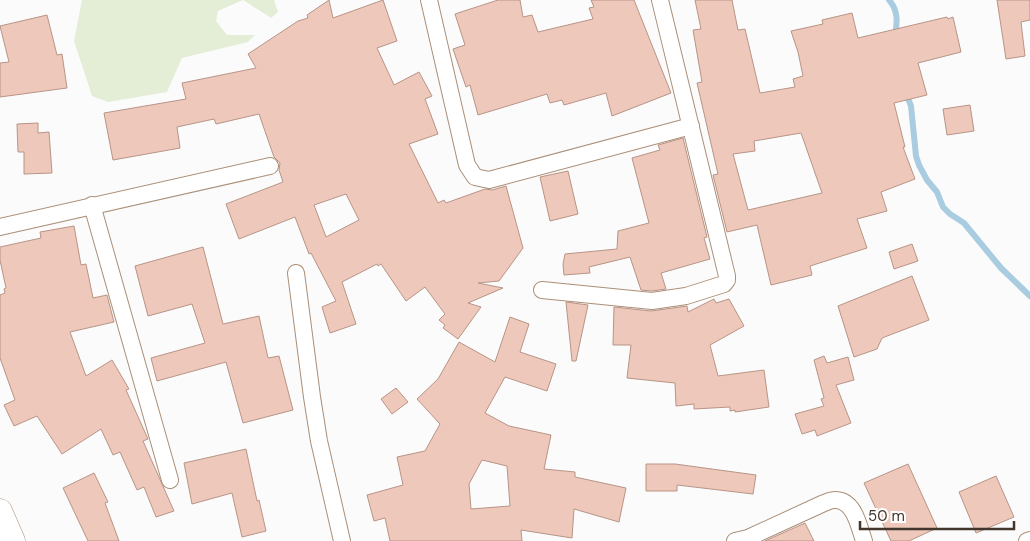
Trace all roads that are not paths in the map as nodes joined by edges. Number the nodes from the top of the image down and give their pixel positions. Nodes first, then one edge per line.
1 (429, 0) edge
2 (660, 0) edge
3 (691, 126) junction
4 (270, 166) dead end
5 (92, 205) junction
6 (0, 227) edge
7 (296, 272) dead end
8 (542, 290) dead end
9 (170, 480) dead end
10 (0, 511) edge
11 (13, 541) edge
12 (342, 541) edge
13 (735, 541) edge
14 (864, 541) edge

1 - 3 street
2 - 3 street
3 - 8 street
4 - 5 street
5 - 6 street
5 - 9 street
7 - 12 street
10 - 11 main road
13 - 14 street

